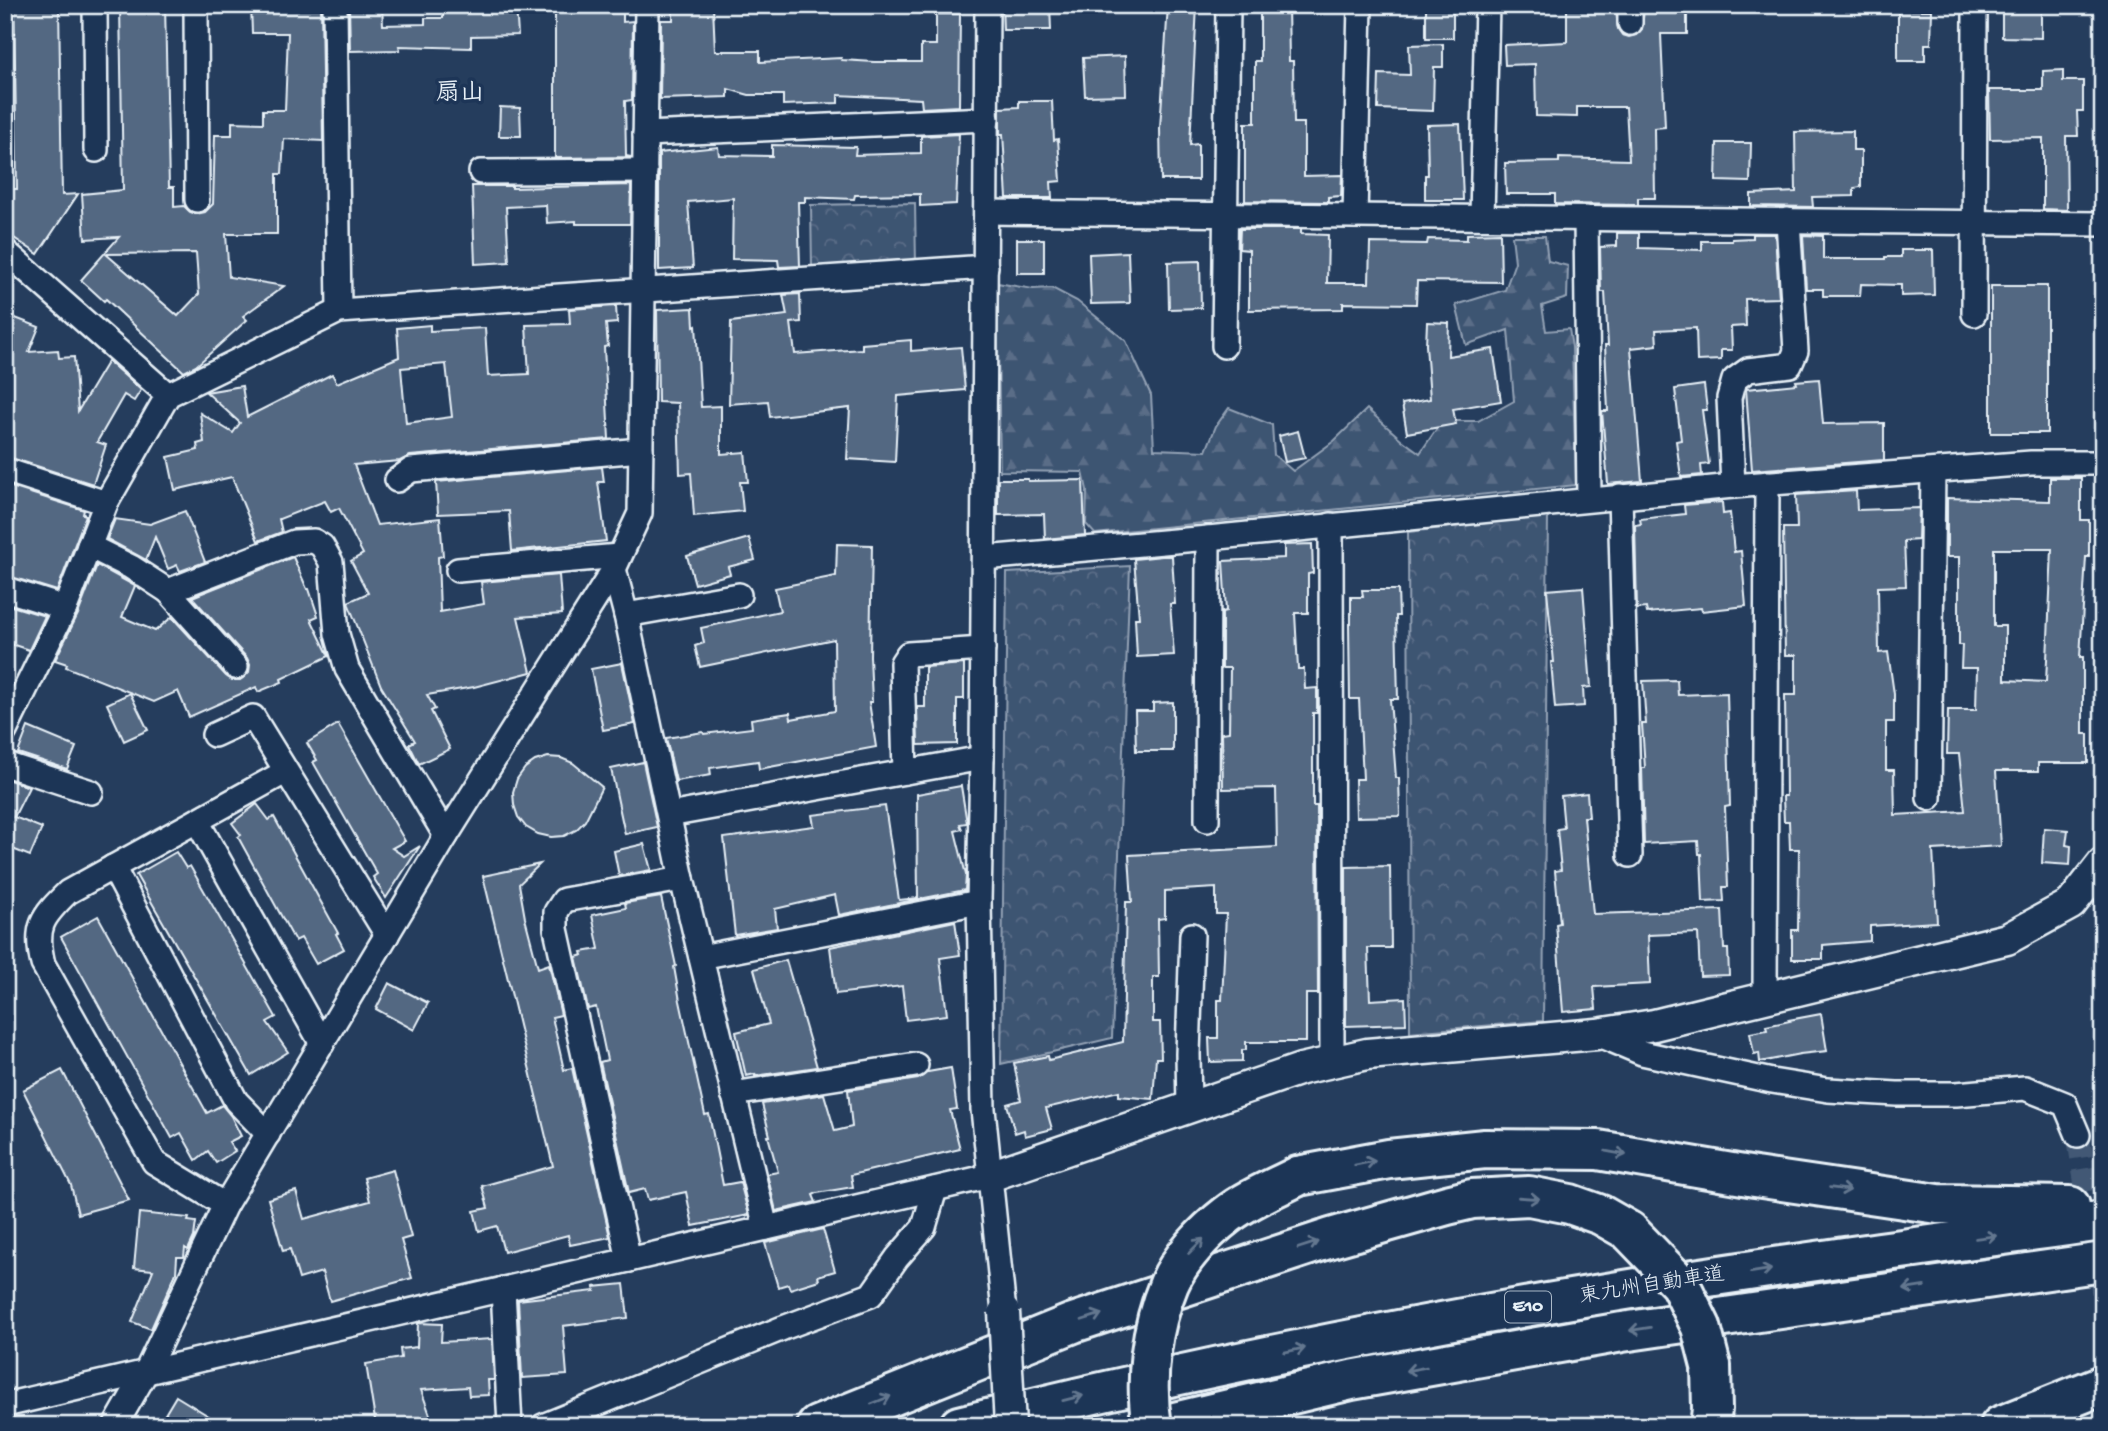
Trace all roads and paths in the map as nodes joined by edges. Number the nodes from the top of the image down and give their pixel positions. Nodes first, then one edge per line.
1 (94, 5) edge
2 (196, 5) edge
3 (335, 5) edge
4 (647, 5) edge
5 (987, 5) edge
6 (1228, 5) edge
7 (1360, 5) edge
8 (1487, 5) edge
9 (1975, 5) edge
10 (987, 119) junction
11 (645, 134) junction
12 (96, 150) dead end
13 (645, 171) junction
14 (481, 172) dead end
15 (197, 200) dead end
16 (986, 212) junction
17 (1226, 215) junction
18 (1355, 216) junction
19 (1482, 217) junction
20 (1586, 218) junction
21 (1788, 220) junction
22 (1974, 222) junction
23 (2103, 224) edge
24 (5, 251) edge
25 (986, 267) junction
26 (642, 289) junction
27 (339, 311) junction
28 (1974, 314) dead end
29 (1224, 346) dead end
30 (168, 395) junction
31 (641, 450) junction
32 (2103, 463) edge
33 (5, 470) edge
34 (1933, 471) junction
35 (397, 480) dead end
36 (1768, 483) junction
37 (1733, 486) junction
38 (1619, 496) junction
39 (1588, 499) junction
40 (106, 503) junction
41 (1331, 525) junction
42 (1208, 538) junction
43 (89, 546) junction
44 (984, 558) junction
45 (617, 562) junction
46 (458, 570) dead end
47 (5, 589) edge
48 (168, 591) junction
49 (739, 595) dead end
50 (65, 608) junction
51 (626, 615) junction
52 (983, 649) junction
53 (236, 667) dead end
54 (5, 731) edge
55 (214, 735) dead end
56 (982, 758) junction
57 (5, 764) edge
58 (285, 772) junction
59 (905, 772) junction
60 (91, 792) dead end
61 (1929, 797) dead end
62 (669, 815) junction
63 (1207, 820) dead end
64 (197, 821) junction
65 (446, 836) junction
66 (1630, 855) dead end
67 (2103, 863) edge
68 (113, 867) junction
69 (682, 879) junction
70 (979, 902) junction
71 (387, 935) junction
72 (1192, 935) dead end
73 (701, 957) junction
74 (1765, 998) junction
75 (1597, 1034) junction
76 (322, 1044) junction
77 (1332, 1061) junction
78 (916, 1065) dead end
79 (733, 1094) junction
80 (1189, 1108) junction
81 (268, 1134) junction
82 (2078, 1135) tunnel mouth
83 (990, 1176) junction
84 (935, 1189) junction
85 (225, 1205) junction
86 (2103, 1207) edge
87 (2103, 1221) edge
88 (766, 1228) junction
89 (629, 1260) junction
90 (2103, 1262) edge
91 (503, 1289) junction
92 (1004, 1312) joint
93 (146, 1372) junction
94 (2103, 1385) edge
95 (5, 1405) edge
96 (115, 1426) edge
97 (510, 1426) edge
98 (543, 1426) edge
99 (817, 1426) edge
100 (959, 1426) edge
101 (1010, 1426) edge
102 (1152, 1426) edge
103 (1158, 1426) edge
104 (1710, 1426) edge
105 (2000, 1426) edge

1 - 12 street
2 - 15 street
3 - 27 street
4 - 11 street
5 - 10 street
6 - 17 street
7 - 18 street
8 - 19 street
9 - 22 street
10 - 11 street
10 - 16 street
11 - 13 street
13 - 14 street
13 - 26 street
16 - 17 street
16 - 25 street
17 - 18 street
17 - 29 street
18 - 19 street
19 - 20 street
20 - 21 street
20 - 39 street
21 - 22 street
21 - 37 street
22 - 23 street
22 - 28 street
24 - 30 street
25 - 26 street
25 - 44 street
26 - 27 street
26 - 31 street
27 - 30 street
30 - 40 street
31 - 35 street
31 - 45 street
32 - 34 street
33 - 40 street
34 - 36 street
34 - 61 street
36 - 37 street
36 - 74 street
37 - 38 street
38 - 39 street
38 - 66 street
39 - 41 street
40 - 43 street
41 - 42 street
41 - 77 street
42 - 44 street
42 - 63 street
43 - 48 street
43 - 50 street
44 - 52 street
45 - 46 street
45 - 51 street
45 - 65 street
47 - 50 street
48 - 53 street
48 - 65 street
49 - 51 street
50 - 54 street
51 - 62 street
52 - 56 street
52 - 59 street
55 - 58 street
56 - 59 street
56 - 70 street
57 - 60 street
58 - 64 street
58 - 71 street
59 - 62 street
62 - 69 street
64 - 68 street
64 - 76 street
65 - 71 street
67 - 74 street
68 - 81 street
68 - 85 street
69 - 73 street
69 - 89 street
70 - 73 street
70 - 83 street
71 - 76 street
72 - 80 street
73 - 79 street
74 - 75 street
75 - 77 street
75 - 82 street
76 - 81 street
77 - 80 street
78 - 79 street
79 - 88 street
80 - 83 street
81 - 85 street
83 - 84 street
83 - 92 street
84 - 88 street
84 - 98 street
85 - 93 street
102 -> 86 highway, bridge
100 -> 87 highway, 東九州自動車道 / E10
88 - 89 street
89 - 91 street
90 -> 103 highway, 東九州自動車道 / E10
91 - 93 street
91 - 97 street
92 - 101 street, bridge
93 - 95 street
93 - 96 street
94 - 105 highway
99 -> 104 highway, bridge

